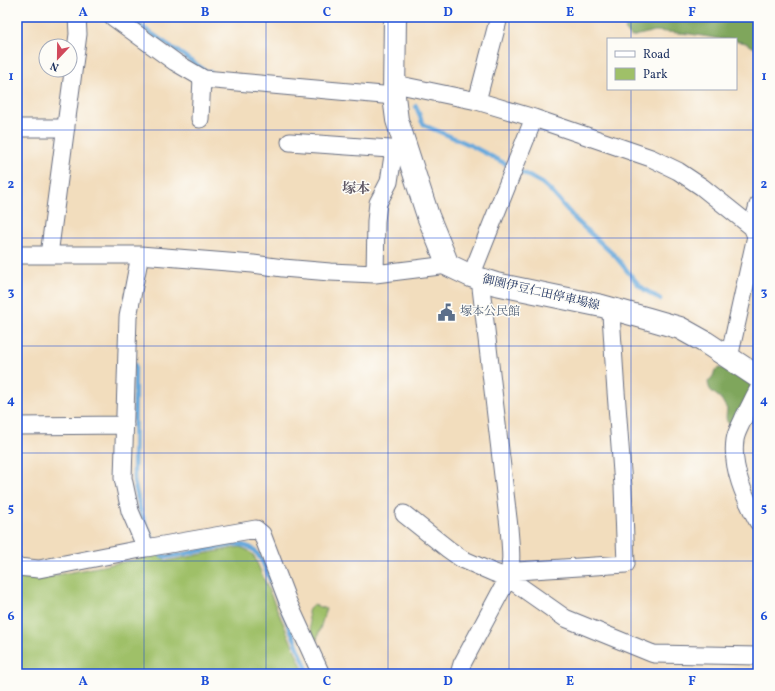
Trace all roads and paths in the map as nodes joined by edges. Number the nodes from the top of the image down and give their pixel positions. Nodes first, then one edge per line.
1 (77, 17) edge
2 (395, 17) edge
3 (499, 17) edge
4 (118, 18) edge
5 (202, 78) junction
6 (395, 90) junction
7 (477, 101) junction
8 (534, 118) junction
9 (200, 119) dead end
10 (17, 128) edge
11 (66, 128) junction
12 (290, 142) dead end
13 (400, 150) junction
14 (758, 205) edge
15 (755, 233) edge
16 (140, 254) junction
17 (17, 255) edge
18 (49, 255) junction
19 (448, 265) junction
20 (375, 274) junction
21 (475, 277) junction
22 (612, 309) junction
23 (729, 358) junction
24 (758, 377) edge
25 (758, 390) edge
26 (125, 425) junction
27 (17, 426) edge
28 (404, 514) dead end
29 (758, 522) edge
30 (146, 548) junction
31 (17, 567) edge
32 (509, 574) junction
33 (758, 656) edge
34 (321, 674) edge
35 (459, 674) edge

1 - 11 street
2 - 6 main road
3 - 7 street
4 - 5 street
5 - 6 street
5 - 9 street
6 - 7 street
6 - 13 main road
7 - 8 street
8 - 15 street
8 - 21 street
10 - 11 street
11 - 18 street
12 - 13 street
13 - 19 main road
13 - 20 street
14 - 15 street
15 - 23 street
16 - 18 street
16 - 20 street
16 - 26 street
17 - 18 street
19 - 20 street
19 - 21 main road, 御園伊豆仁田停車場線
21 - 22 main road, 御園伊豆仁田停車場線
21 - 32 street
22 - 23 main road, 御園伊豆仁田停車場線
22 - 32 street
23 - 24 main road, 御園伊豆仁田停車場線
25 - 29 street
26 - 27 street
26 - 30 street
28 - 32 street
30 - 31 street
30 - 34 street
32 - 33 street
32 - 35 street

